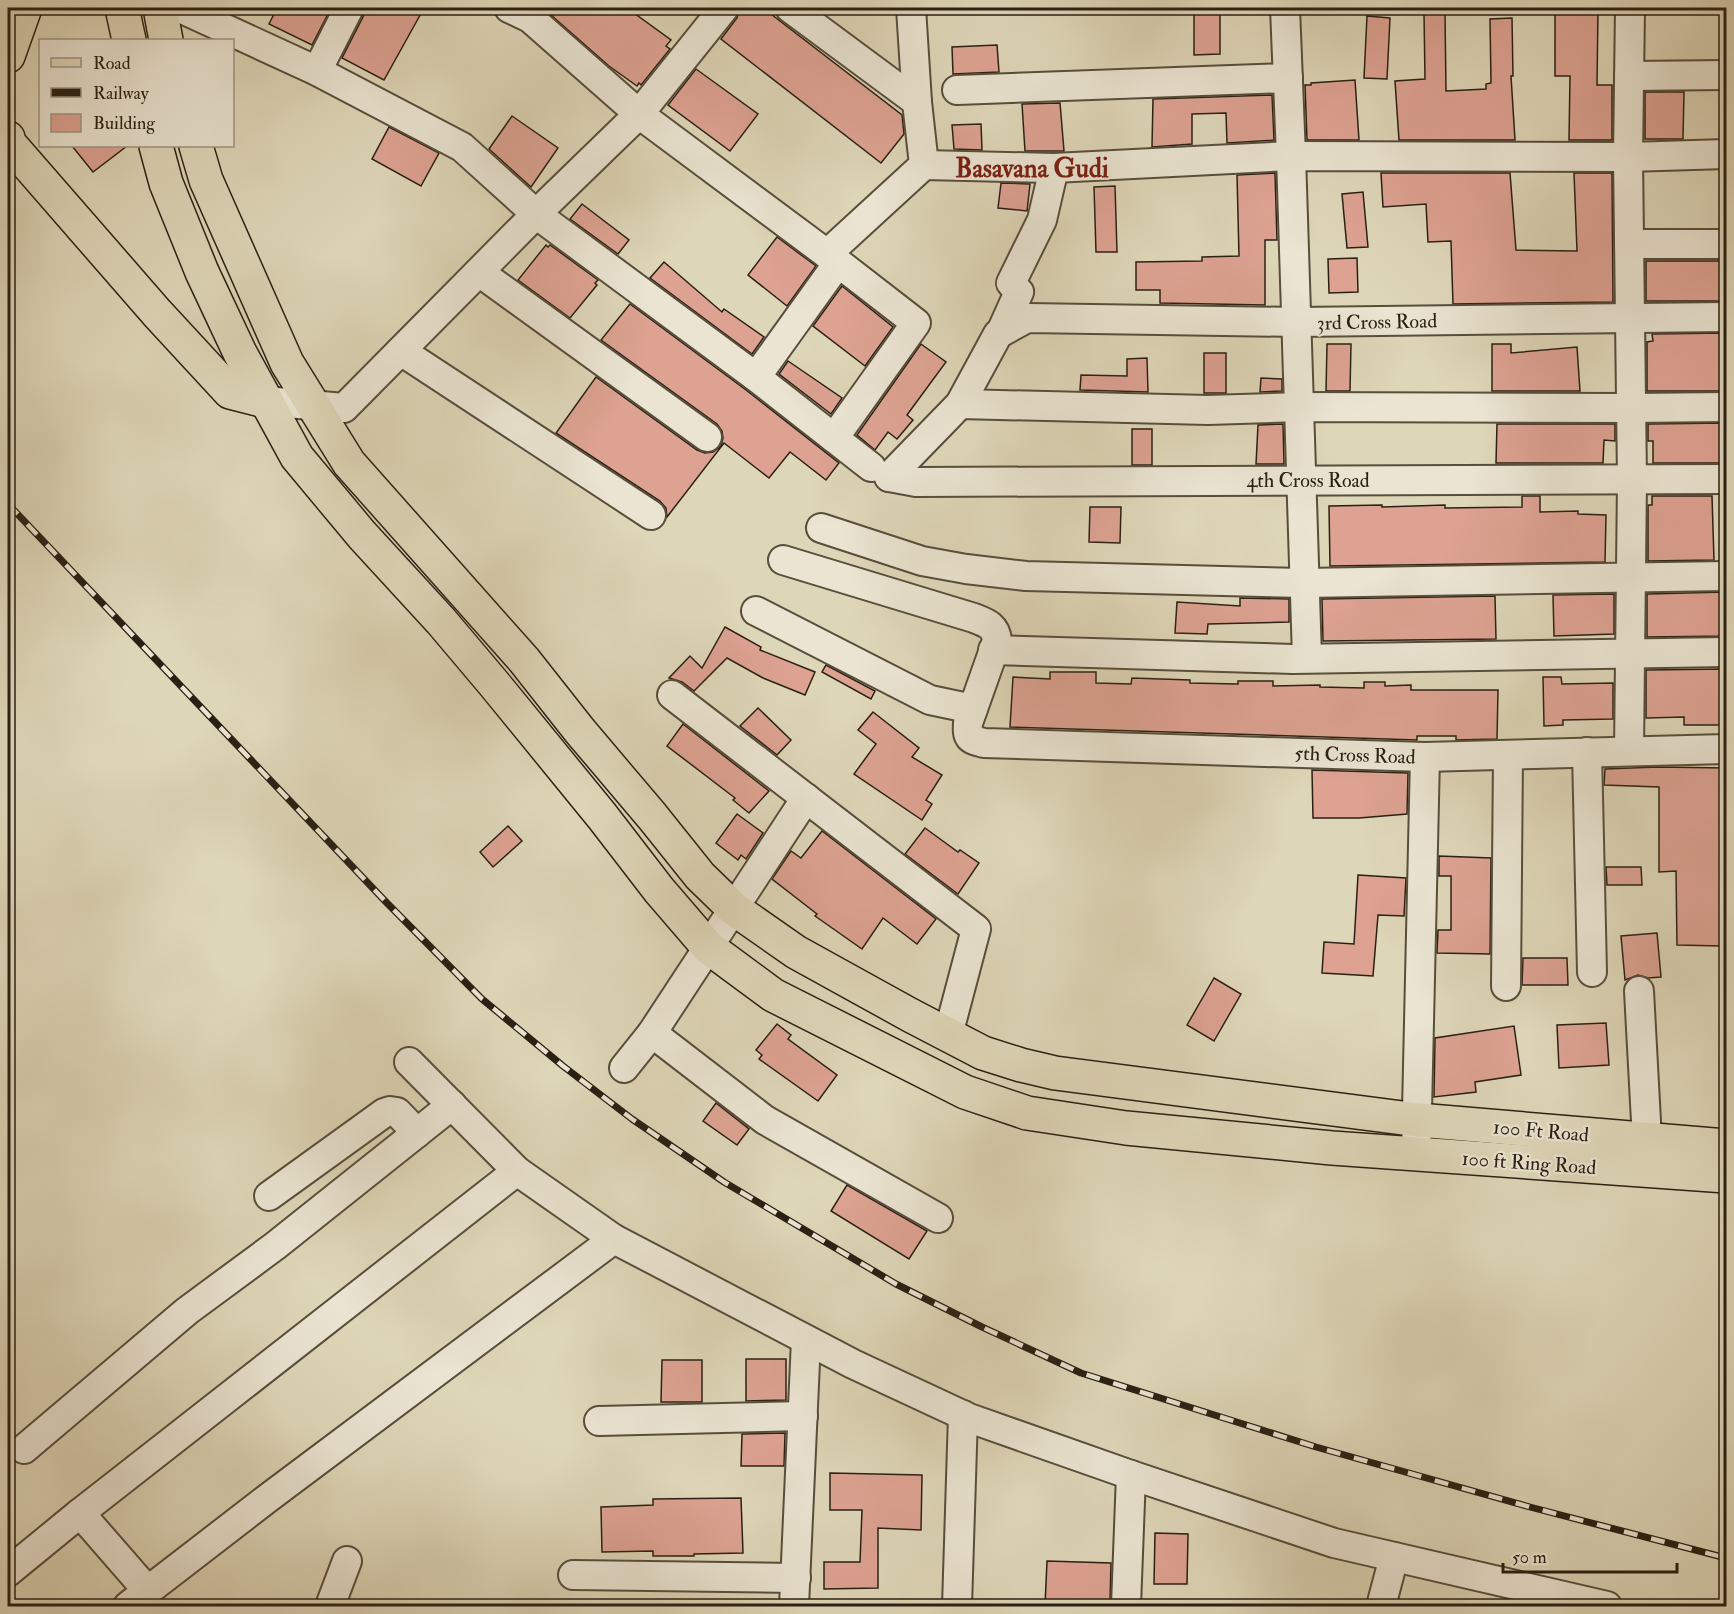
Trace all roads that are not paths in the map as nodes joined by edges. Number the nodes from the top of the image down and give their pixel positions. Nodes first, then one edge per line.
1 (25, 8) edge
2 (122, 8) edge
3 (160, 8) edge
4 (180, 8) edge
5 (349, 8) edge
6 (509, 8) edge
7 (724, 8) edge
8 (790, 8) edge
9 (911, 8) edge
10 (1285, 8) edge
11 (1630, 8) edge
12 (129, 39) edge
13 (166, 39) edge
14 (8, 56) edge
15 (317, 71) junction
16 (1726, 75) edge
17 (1629, 76) junction
18 (1288, 78) junction
19 (957, 90) dead end
20 (917, 102) junction
21 (639, 114) junction
22 (8, 138) edge
23 (156, 147) edge
24 (196, 147) edge
25 (1726, 154) edge
26 (1291, 156) junction
27 (1628, 157) junction
28 (924, 165) junction
29 (1054, 168) junction
30 (536, 214) junction
31 (1629, 244) junction
32 (1726, 244) edge
33 (832, 259) junction
34 (479, 272) junction
35 (1726, 317) edge
36 (1630, 319) junction
37 (1297, 322) junction
38 (1001, 332) junction
39 (401, 351) junction
40 (756, 377) junction
41 (265, 401) junction
42 (960, 404) junction
43 (312, 405) junction
44 (1299, 407) junction
45 (1726, 407) edge
46 (1631, 408) junction
47 (707, 437) dead end
48 (834, 438) junction
49 (880, 472) junction
50 (1726, 479) edge
51 (1300, 480) junction
52 (1632, 480) junction
53 (651, 515) dead end
54 (821, 528) dead end
55 (783, 560) dead end
56 (1726, 576) edge
57 (1632, 579) junction
58 (1304, 583) junction
59 (756, 610) dead end
60 (993, 650) junction
61 (1726, 652) edge
62 (1630, 654) junction
63 (1306, 658) junction
64 (672, 695) dead end
65 (973, 709) junction
66 (1726, 749) edge
67 (1629, 751) junction
68 (1587, 752) junction
69 (1508, 755) junction
70 (1425, 757) junction
71 (806, 798) junction
72 (733, 908) junction
73 (708, 947) junction
74 (1592, 972) dead end
75 (1506, 986) dead end
76 (1639, 991) dead end
77 (652, 1033) junction
78 (948, 1035) junction
79 (409, 1062) dead end
80 (624, 1068) dead end
81 (452, 1105) junction
82 (1418, 1120) junction
83 (417, 1133) junction
84 (1647, 1140) junction
85 (1726, 1146) edge
86 (1416, 1155) junction
87 (517, 1171) junction
88 (1726, 1176) edge
89 (269, 1196) dead end
90 (938, 1218) dead end
91 (614, 1239) junction
92 (806, 1340) junction
93 (963, 1415) junction
94 (803, 1416) junction
95 (599, 1420) dead end
96 (24, 1449) dead end
97 (1131, 1475) junction
98 (80, 1513) junction
99 (1394, 1557) junction
100 (347, 1561) dead end
101 (8, 1572) edge
102 (573, 1575) dead end
103 (796, 1578) junction
104 (137, 1598) edge
105 (1534, 1598) edge
106 (330, 1606) edge
107 (794, 1606) edge
108 (957, 1606) edge
109 (1126, 1606) edge
110 (1382, 1606) edge
111 (1607, 1606) edge

1 - 14 main road
2 - 12 main road
3 - 13 main road
4 - 15 street
5 - 15 street
6 - 21 street
7 - 21 street
8 - 20 street
9 - 20 street
10 - 18 street
11 - 17 street
15 - 30 street
16 - 17 street
17 - 27 street
18 - 19 street
18 - 26 street
20 - 28 street
21 - 30 street
21 - 33 street
22 - 41 main road
23 - 41 main road, 100 ft Ring Road
24 - 43 main road, 100 Ft Road
25 - 27 street
26 - 27 street
26 - 29 street
26 - 37 street
27 - 31 street
28 - 29 street
28 - 33 street
29 - 38 street
30 - 34 street
30 - 40 street
31 - 32 street
31 - 36 street
33 - 40 street
33 - 48 street
34 - 39 street
34 - 47 street
35 - 36 street, 3rd Cross Road
36 - 37 street, 3rd Cross Road
36 - 46 street
37 - 38 street, 3rd Cross Road
37 - 44 street
38 - 42 street
39 - 43 street
39 - 53 street
40 - 48 street
41 - 43 street
41 - 73 main road, 100 ft Ring Road
42 - 44 street
42 - 49 street
43 - 72 main road, 100 Ft Road
44 - 46 street
44 - 51 street
45 - 46 street
46 - 52 street
48 - 49 street
49 - 51 street, 4th Cross Road
50 - 52 street, 4th Cross Road
51 - 52 street, 4th Cross Road
51 - 58 street
52 - 57 street
54 - 58 street
55 - 60 street
56 - 57 street
57 - 58 street
57 - 62 street
58 - 63 street
59 - 65 street
60 - 63 street
60 - 65 street
61 - 62 street
62 - 63 street
62 - 67 street
64 - 71 street
65 - 70 street, 5th Cross Road
66 - 67 street, 5th Cross Road
67 - 68 street, 5th Cross Road
68 - 69 street, 5th Cross Road
68 - 74 street
69 - 70 street, 5th Cross Road
69 - 75 street
70 - 82 street
71 - 72 street
71 - 78 street
72 - 73 street
72 - 78 main road, 100 Ft Road
73 - 77 street
73 - 86 main road, 100 ft Ring Road
76 - 84 street
77 - 80 street
77 - 90 street
78 - 82 main road, 100 Ft Road
79 - 81 street
81 - 83 street
81 - 87 street
82 - 84 main road, 100 Ft Road
82 - 86 street
83 - 89 street
83 - 96 street
84 - 85 main road, 100 Ft Road
86 - 88 main road, 100 ft Ring Road
87 - 91 street
87 - 98 street
91 - 92 street
91 - 104 street
92 - 93 street
92 - 94 street
93 - 97 street
93 - 108 street
94 - 95 street
94 - 103 street
97 - 99 street
97 - 109 street
98 - 101 street
98 - 104 street
99 - 105 street
99 - 110 street
100 - 106 street
102 - 103 street
103 - 107 street
105 - 111 street

